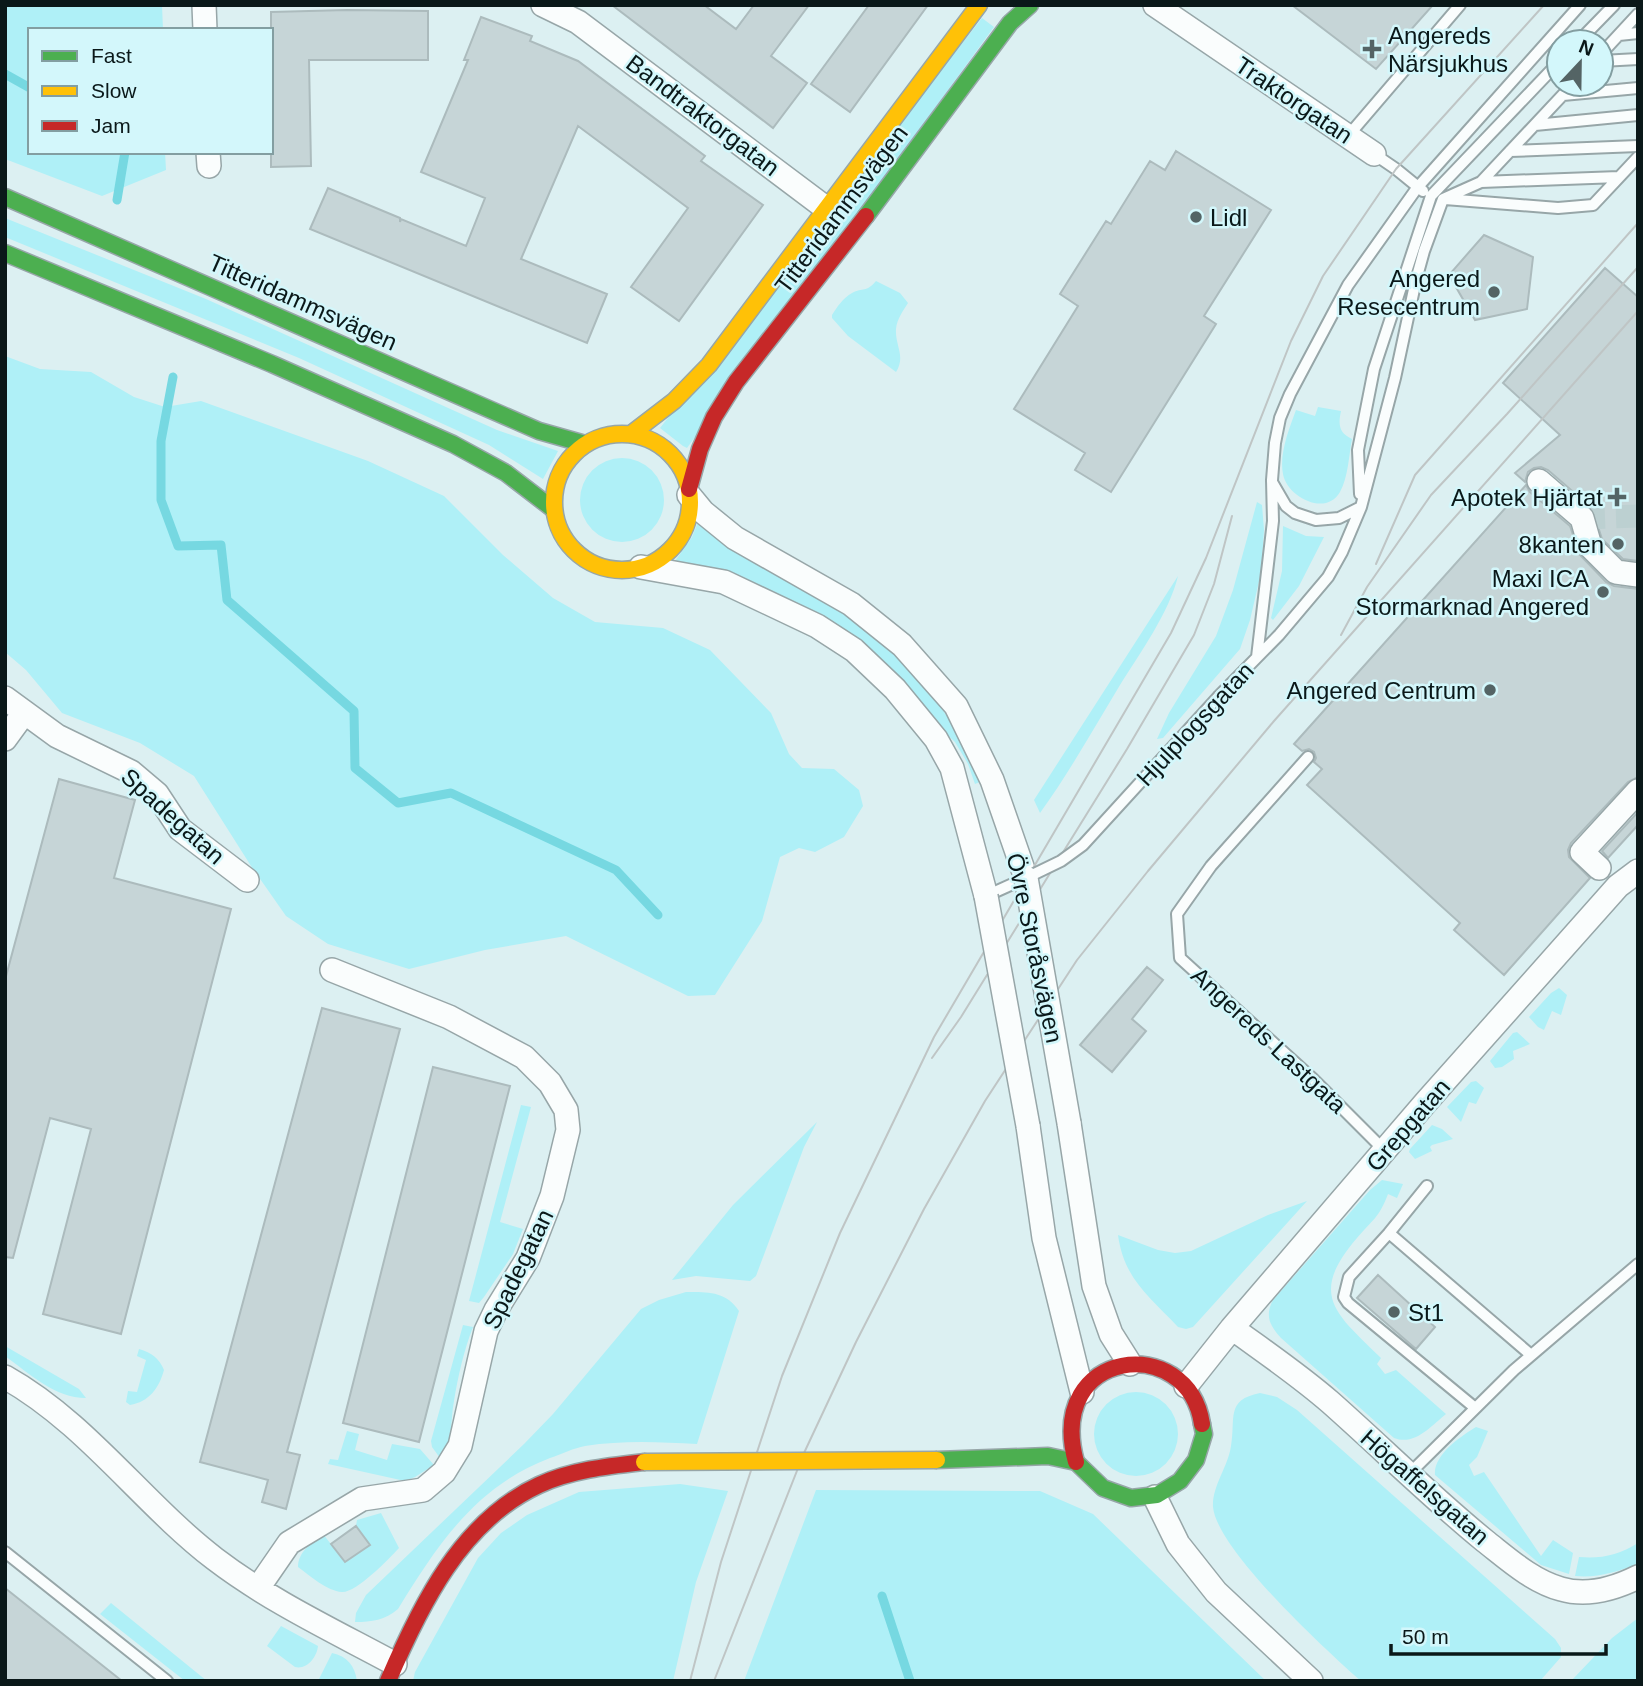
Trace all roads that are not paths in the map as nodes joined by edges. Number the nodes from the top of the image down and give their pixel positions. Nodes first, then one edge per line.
1 (204, 5) edge
2 (543, 5) edge
3 (979, 5) edge
4 (1031, 5) edge
5 (1154, 5) edge
6 (1460, 5) edge
7 (1580, 5) edge
8 (1614, 5) edge
9 (585, 14) edge
10 (1638, 14) edge
11 (205, 28) edge
12 (1592, 28) edge
13 (1638, 33) edge
14 (1619, 35) junction
15 (1615, 39) edge
16 (1638, 59) edge
17 (1615, 60) edge
18 (1545, 77) edge
19 (1638, 88) edge
20 (1615, 90) edge
21 (1560, 98) edge
22 (1638, 115) edge
23 (1535, 125) junction
24 (1348, 136) junction
25 (1638, 146) edge
26 (1510, 150) junction
27 (1374, 154) joint
28 (1638, 157) edge
29 (1619, 177) junction
30 (1481, 182) junction
31 (1417, 188) junction
32 (1431, 196) junction
33 (5, 197) edge
34 (1443, 199) junction
35 (827, 209) junction
36 (5, 253) edge
37 (631, 434) junction
38 (585, 444) junction
39 (1272, 480) junction
40 (1539, 481) dead end
41 (689, 492) junction
42 (1361, 507) junction
43 (553, 509) junction
44 (641, 567) junction
45 (1638, 575) edge
46 (1257, 657) junction
47 (5, 698) edge
48 (24, 713) junction
49 (5, 739) edge
50 (1308, 757) dead end
51 (1638, 791) edge
52 (1599, 868) dead end
53 (1638, 871) edge
54 (1026, 878) junction
55 (247, 880) dead end
56 (986, 896) junction
57 (332, 970) dead end
58 (1385, 1150) junction
59 (1427, 1186) dead end
60 (1389, 1233) junction
61 (1638, 1264) edge
62 (1232, 1328) junction
63 (1531, 1355) junction
64 (1130, 1364) junction
65 (5, 1377) edge
66 (1186, 1386) junction
67 (1082, 1392) junction
68 (1474, 1407) junction
69 (1076, 1462) junction
70 (1408, 1475) junction
71 (1155, 1497) junction
72 (5, 1552) edge
73 (1638, 1577) edge
74 (258, 1588) junction
75 (391, 1672) edge
76 (167, 1681) edge
77 (1311, 1681) edge

1 - 11 street
2 - 9 street, Bandtraktorgatan
3 - 35 street, Titteridammsvägen
4 - 41 street, Titteridammsvägen
5 - 24 street, Traktorgatan
6 - 24 lane
7 - 31 lane
8 - 12 lane
9 - 35 street, Bandtraktorgatan
10 - 14 lane
13 - 14 lane
14 - 15 lane
16 - 17 lane
18 - 32 lane
19 - 20 lane
21 - 23 lane
22 - 23 lane
23 - 26 lane
24 - 27 street, Traktorgatan
25 - 26 lane
26 - 30 lane
27 - 31 lane, Traktorgatan
28 - 29 lane, Traktorgatan
29 - 30 lane
29 - 34 lane, Traktorgatan
30 - 34 lane
31 - 32 lane, Traktorgatan
31 - 39 lane
32 - 34 lane, Traktorgatan
32 - 42 lane
33 - 38 street, Titteridammsvägen
34 - 42 lane, Hjulplogsgatan
35 - 37 street, Titteridammsvägen
36 - 43 street
37 - 38 street
37 - 41 street
38 - 43 street
39 - 42 lane
39 - 46 lane
40 - 45 street
41 - 44 street
41 - 54 street, Övre Storåsvägen
42 - 46 lane, Hjulplogsgatan
43 - 44 street
44 - 56 street, Övre Storåsvägen
46 - 54 lane, Hjulplogsgatan, bridge
47 - 48 street, Spadegatan
48 - 49 street
48 - 55 street, Spadegatan
50 - 58 lane, Angereds Lastgata
51 - 52 street
53 - 58 street, Grepgatan
54 - 56 lane, Hjulplogsgatan
54 - 64 street, Övre Storåsvägen, bridge
56 - 67 street, Övre Storåsvägen, bridge
57 - 74 street, Spadegatan
58 - 62 street, Grepgatan
59 - 60 lane
60 - 63 lane
60 - 68 lane
61 - 63 lane
62 - 66 street, Grepgatan
62 - 70 street, Högaffelsgatan
63 - 68 lane
64 - 66 street
64 - 67 street
65 - 74 street
66 - 71 street
67 - 69 street
68 - 70 lane
69 - 71 street
69 - 75 street, bridge
70 - 73 street, Högaffelsgatan
71 - 77 street
72 - 76 lane
74 - 75 street

